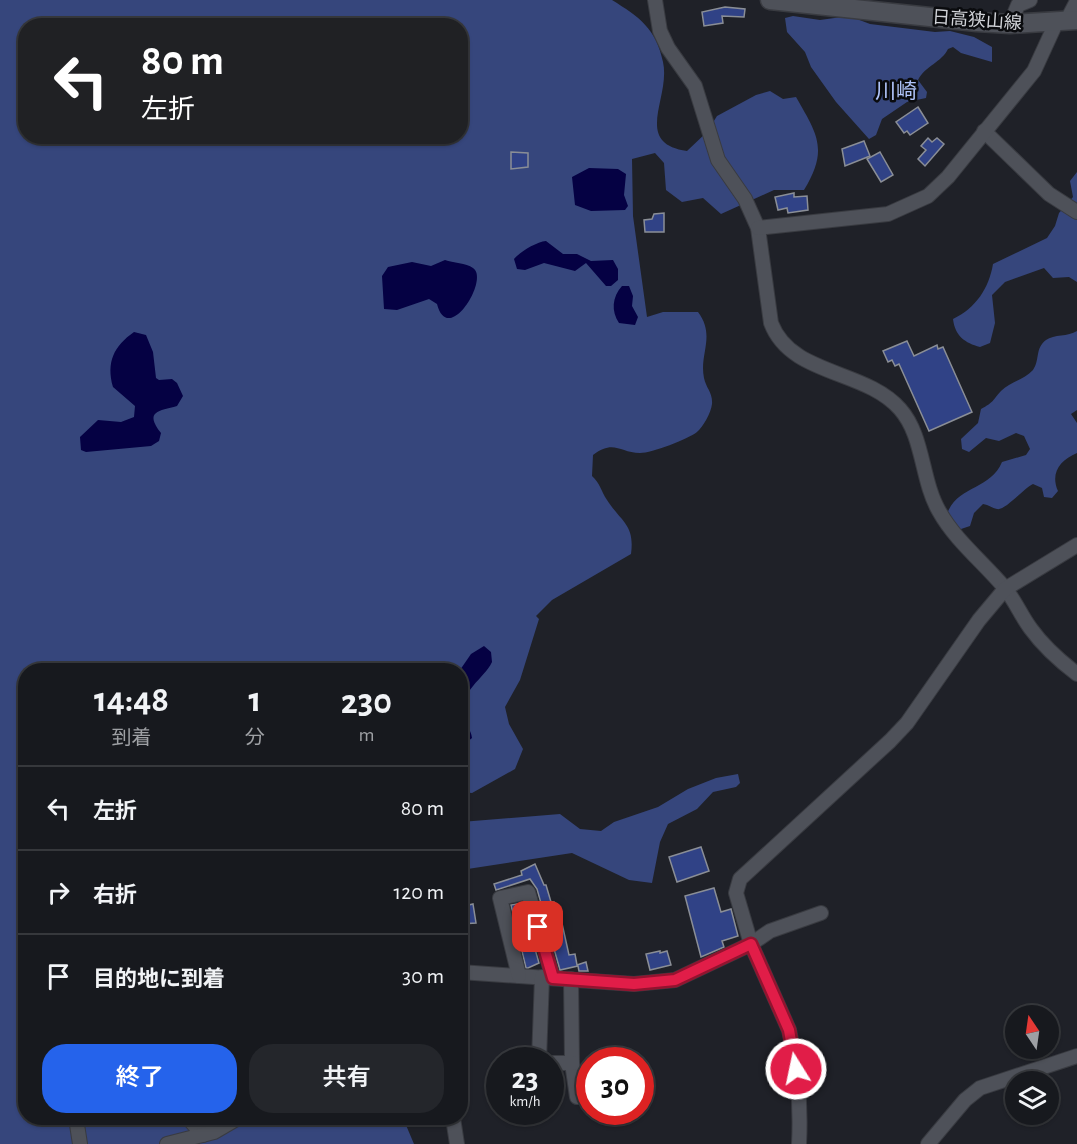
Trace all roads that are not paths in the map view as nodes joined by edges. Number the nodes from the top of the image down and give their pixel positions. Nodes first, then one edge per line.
1 (655, 0) edge
2 (770, 0) edge
3 (1030, 0) edge
4 (1077, 1) edge
5 (1066, 22) edge
6 (1010, 24) junction
7 (984, 131) junction
8 (1077, 212) edge
9 (758, 228) junction
10 (1077, 545) edge
11 (1005, 589) junction
12 (1077, 674) edge
13 (821, 913) dead end
14 (751, 944) junction
15 (468, 973) edge
16 (519, 976) junction
17 (547, 978) junction
18 (572, 979) junction
19 (540, 1047) edge
20 (1077, 1056) edge
21 (564, 1063) edge
22 (572, 1063) junction
23 (576, 1090) edge
24 (77, 1125) edge
25 (194, 1125) edge
26 (228, 1125) edge
27 (454, 1125) edge
28 (203, 1135) junction
29 (80, 1144) edge
30 (167, 1144) edge
31 (457, 1144) edge
32 (800, 1144) edge
33 (928, 1144) edge

1 - 9 street
2 - 6 main road, 日高狭山線
3 - 6 street
4 - 5 street
5 - 6 main road, 日高狭山線
5 - 7 street
7 - 8 street
7 - 9 street
9 - 11 street
10 - 11 street
11 - 12 street
11 - 14 street
13 - 14 street
14 - 18 street
14 - 32 street
15 - 16 street
16 - 17 street
16 - 17 street
17 - 18 street
17 - 19 street
18 - 22 street
20 - 33 street
21 - 22 street
22 - 23 street
24 - 29 street
25 - 28 street
26 - 28 street
27 - 31 street
28 - 30 street

